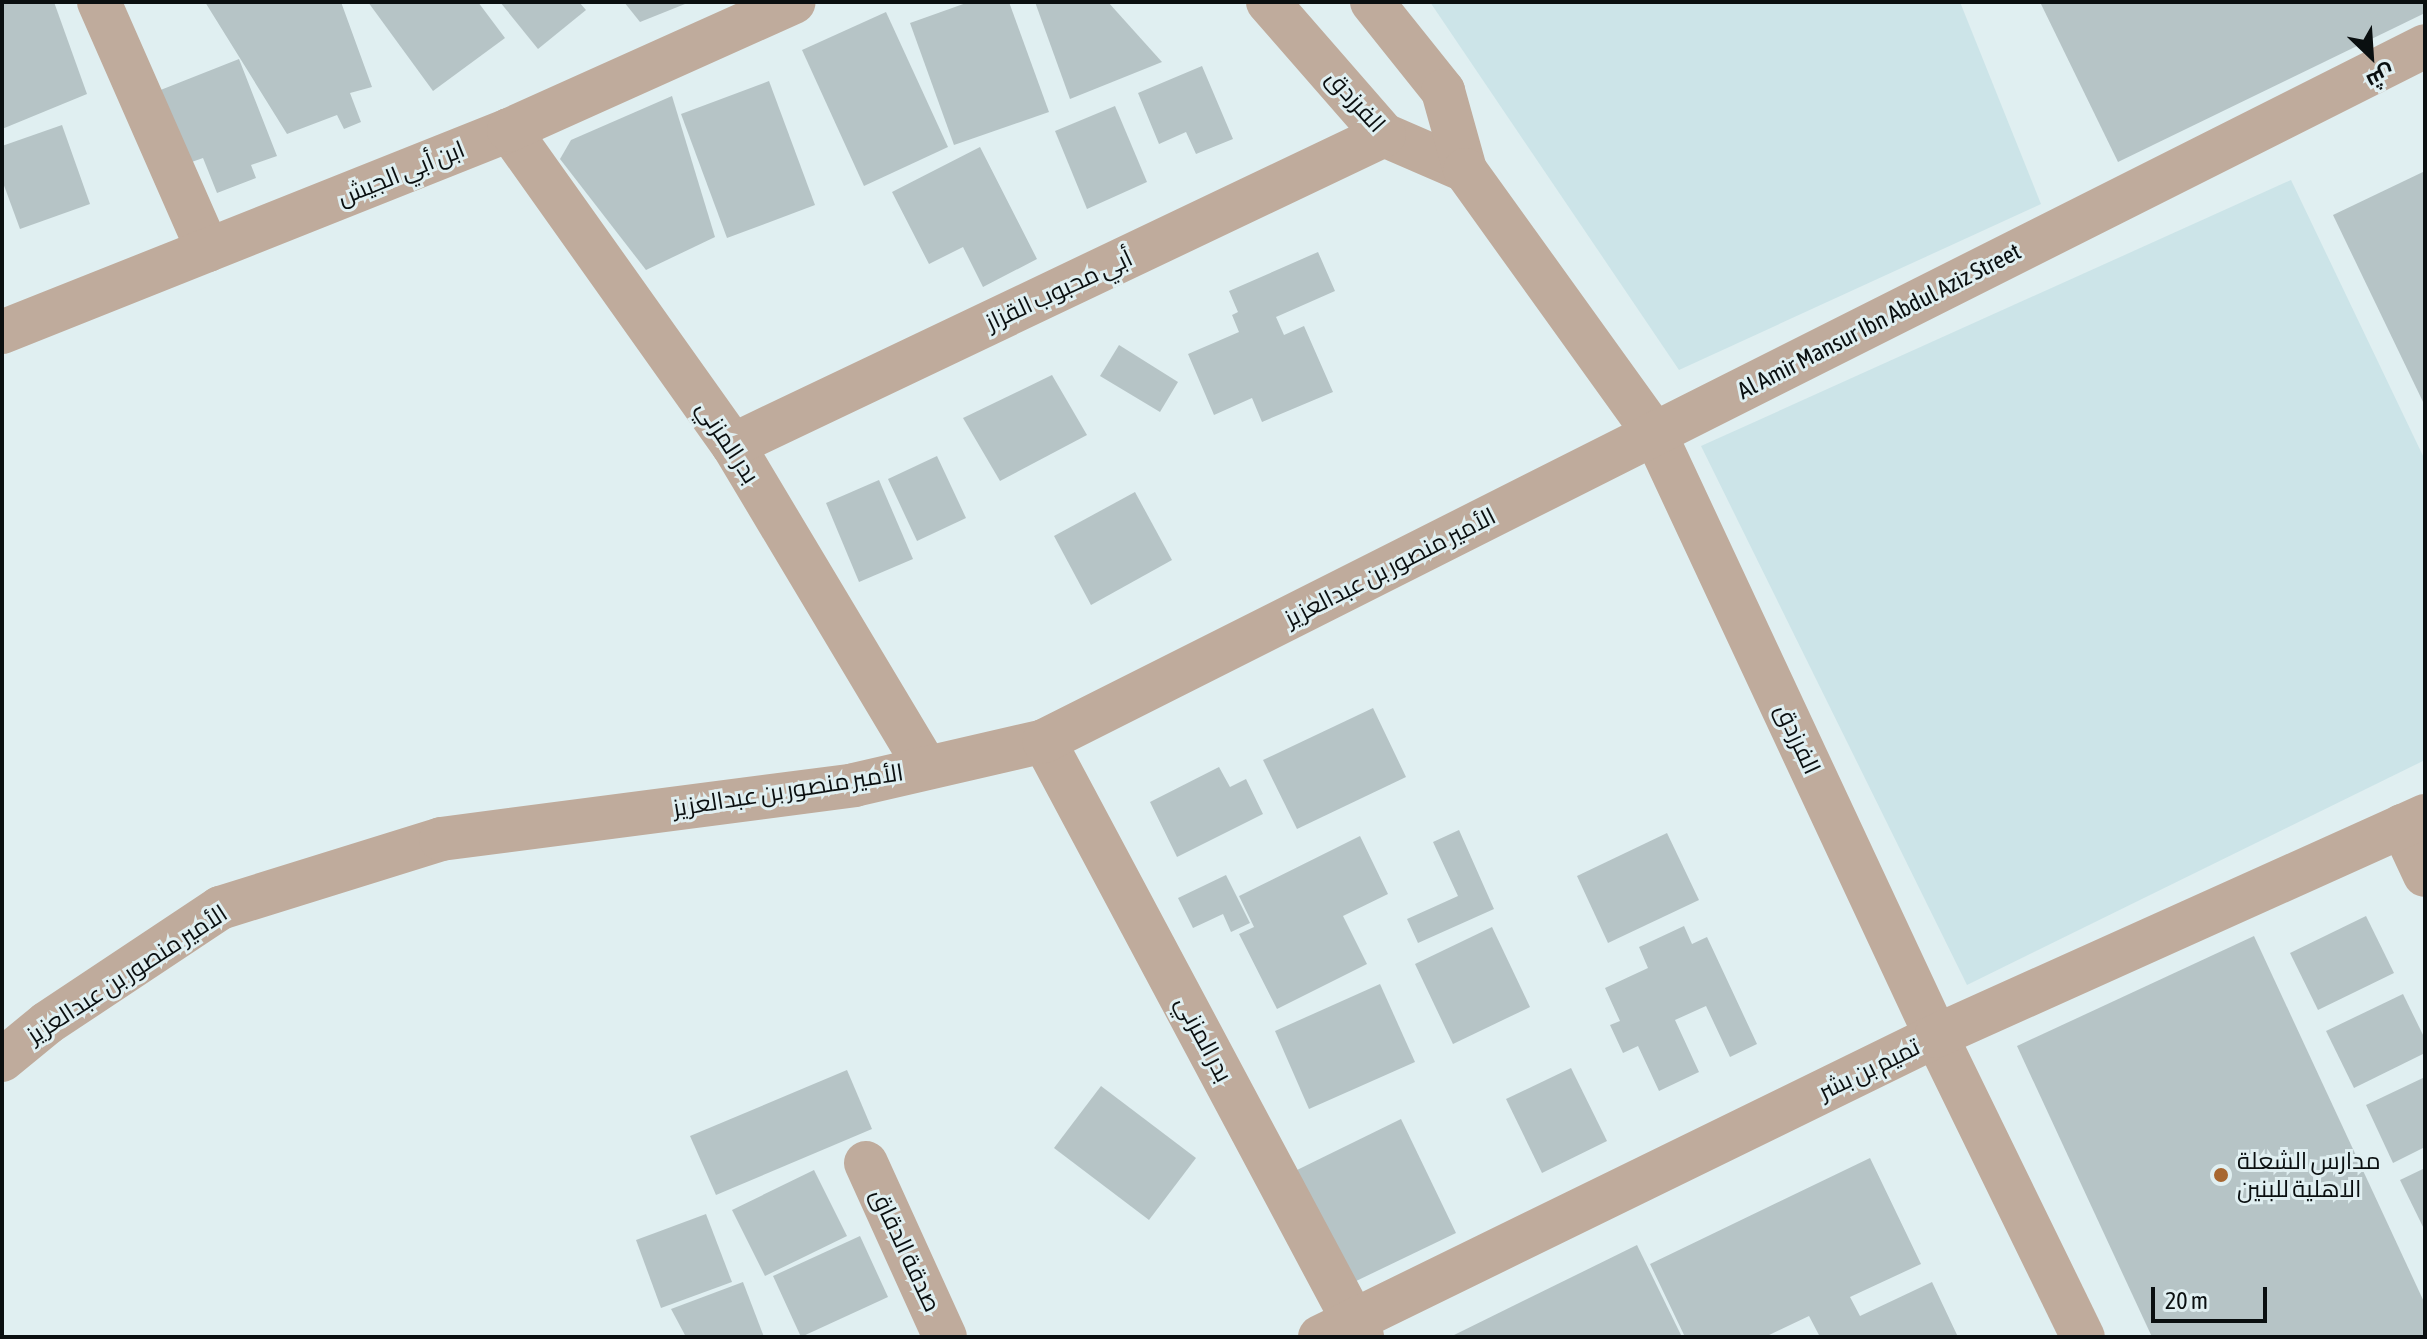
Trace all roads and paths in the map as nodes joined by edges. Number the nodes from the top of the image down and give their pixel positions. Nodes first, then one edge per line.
1 (99, 2) edge
2 (794, 2) edge
3 (1268, 2) edge
4 (1372, 2) edge
5 (2425, 46) edge
6 (509, 130) junction
7 (1384, 135) junction
8 (1465, 170) junction
9 (208, 250) junction
10 (2, 332) edge
11 (1655, 434) junction
12 (733, 445) junction
13 (1044, 741) junction
14 (926, 768) junction
15 (2414, 821) edge
16 (2425, 875) edge
17 (1936, 1036) junction
18 (2, 1060) edge
19 (866, 1163) dead end
20 (1346, 1332) edge
21 (945, 1337) edge
22 (2083, 1337) edge

1 - 9 street
2 - 6 street, ابن أبي الجيش
3 - 7 street, الفرزدق
4 - 8 street, الفرزدق
5 - 11 street, Al Amir Mansur Ibn Abdul Aziz Street
6 - 9 street, ابن أبي الجيش
6 - 12 street, بدر المزني
7 - 8 street, الفرزدق
7 - 12 street, أبي محبوب القزاز
8 - 11 street, الفرزدق
9 - 10 street, ابن أبي الجيش
11 - 13 street, الأمير منصور بن عبدالعزيز
11 - 17 street, الفرزدق
12 - 14 street, بدر المزني
13 - 14 street, الأمير منصور بن عبدالعزيز
13 - 20 street, بدر المزني
14 - 18 street, الأمير منصور بن عبدالعزيز
15 - 16 street
15 - 17 street, تميم بن بشر
17 - 20 street, تميم بن بشر
17 - 22 street, الفرزدق
19 - 21 street, صدقة الدقاق

